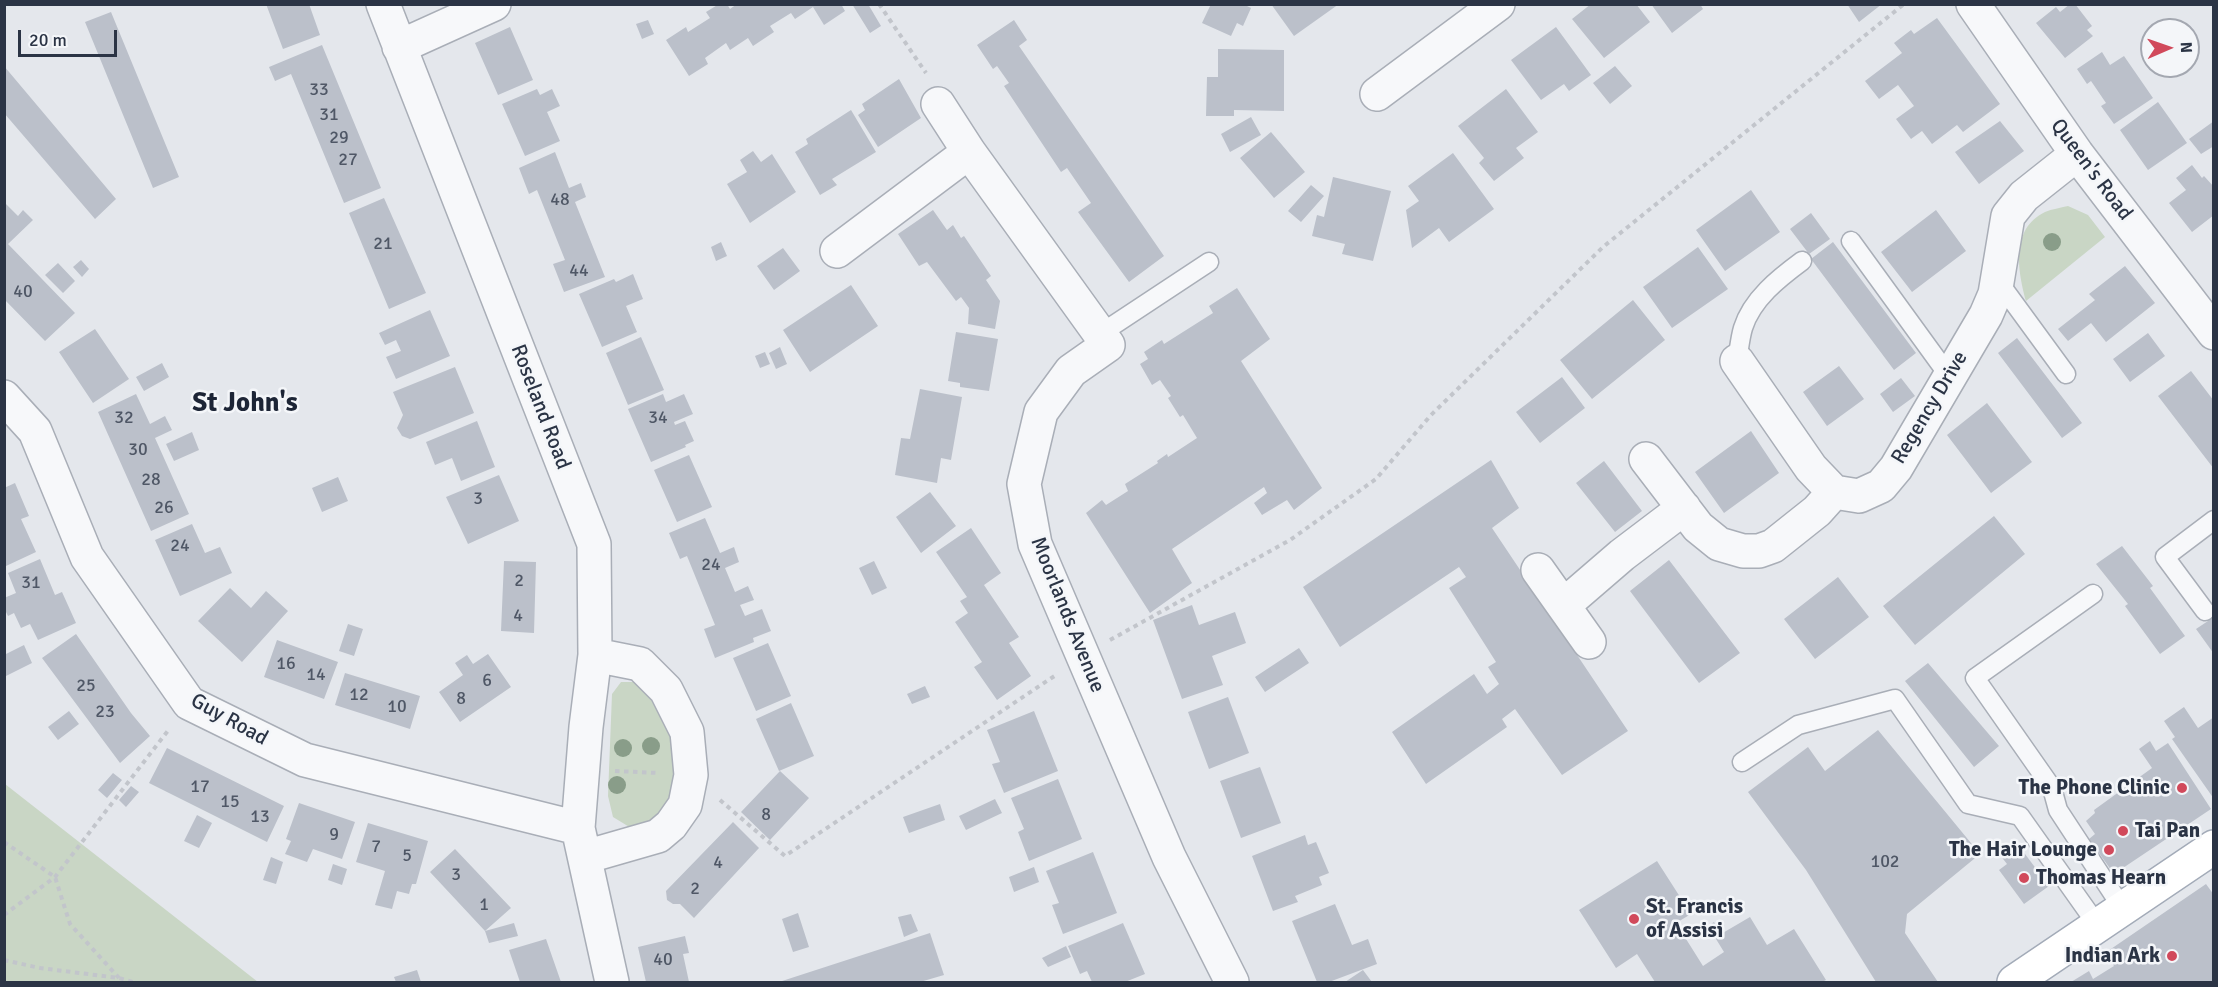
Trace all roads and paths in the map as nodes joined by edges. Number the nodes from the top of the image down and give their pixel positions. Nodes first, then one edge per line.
1 (383, 4) edge
2 (494, 4) edge
3 (879, 4) edge
4 (1498, 4) edge
5 (1904, 4) edge
6 (1973, 4) edge
7 (399, 47) junction
8 (1377, 94) dead end
9 (938, 104) joint
10 (969, 152) junction
11 (2077, 154) junction
12 (1851, 241) dead end
13 (837, 251) dead end
14 (1802, 261) dead end
15 (1209, 262) dead end
16 (1998, 280) junction
17 (2214, 333) edge
18 (1100, 334) junction
19 (1737, 361) joint
20 (2066, 374) dead end
21 (1949, 376) junction
22 (4, 397) edge
23 (1646, 459) dead end
24 (1834, 492) junction
25 (1684, 508) junction
26 (2214, 520) edge
27 (1538, 570) dead end
28 (2093, 594) dead end
29 (1564, 605) junction
30 (2205, 610) dead end
31 (1589, 642) dead end
32 (595, 655) junction
33 (1083, 657) junction
34 (189, 703) junction
35 (1742, 762) dead end
36 (583, 770) junction
37 (691, 775) junction
38 (4, 842) edge
39 (582, 842) junction
40 (2214, 847) edge
41 (55, 877) junction
42 (4, 915) edge
43 (2111, 917) junction
44 (4, 960) edge
45 (119, 978) junction
46 (133, 982) edge
47 (612, 982) edge
48 (1232, 982) edge
49 (2014, 982) edge

1 - 7 street, Roseland Road
2 - 7 street
3 - 9 path
4 - 8 street
5 - 33 path
6 - 11 street, Queen's Road
7 - 32 street, Roseland Road
9 - 10 street
10 - 13 street
10 - 18 street
11 - 16 street, Regency Drive
11 - 17 street, Queen's Road
12 - 21 lane
14 - 19 lane
15 - 18 lane
16 - 20 lane
16 - 21 street, Regency Drive
18 - 33 street, Moorlands Avenue
19 - 24 street
21 - 24 street, Regency Drive
22 - 34 street, Guy Road
23 - 25 street
24 - 25 street
25 - 29 street
26 - 30 lane
27 - 29 street
28 - 43 lane
29 - 31 street
32 - 36 street, Roseland Road
32 - 37 street
33 - 37 path
33 - 48 street, Moorlands Avenue
34 - 39 street, Guy Road
34 - 41 path
35 - 43 lane
36 - 37 path
36 - 39 street, Roseland Road
37 - 39 street
38 - 41 path
39 - 47 street, Roseland Road
40 - 43 main road
41 - 42 path
41 - 45 path
43 - 49 main road
44 - 45 path
45 - 46 path

